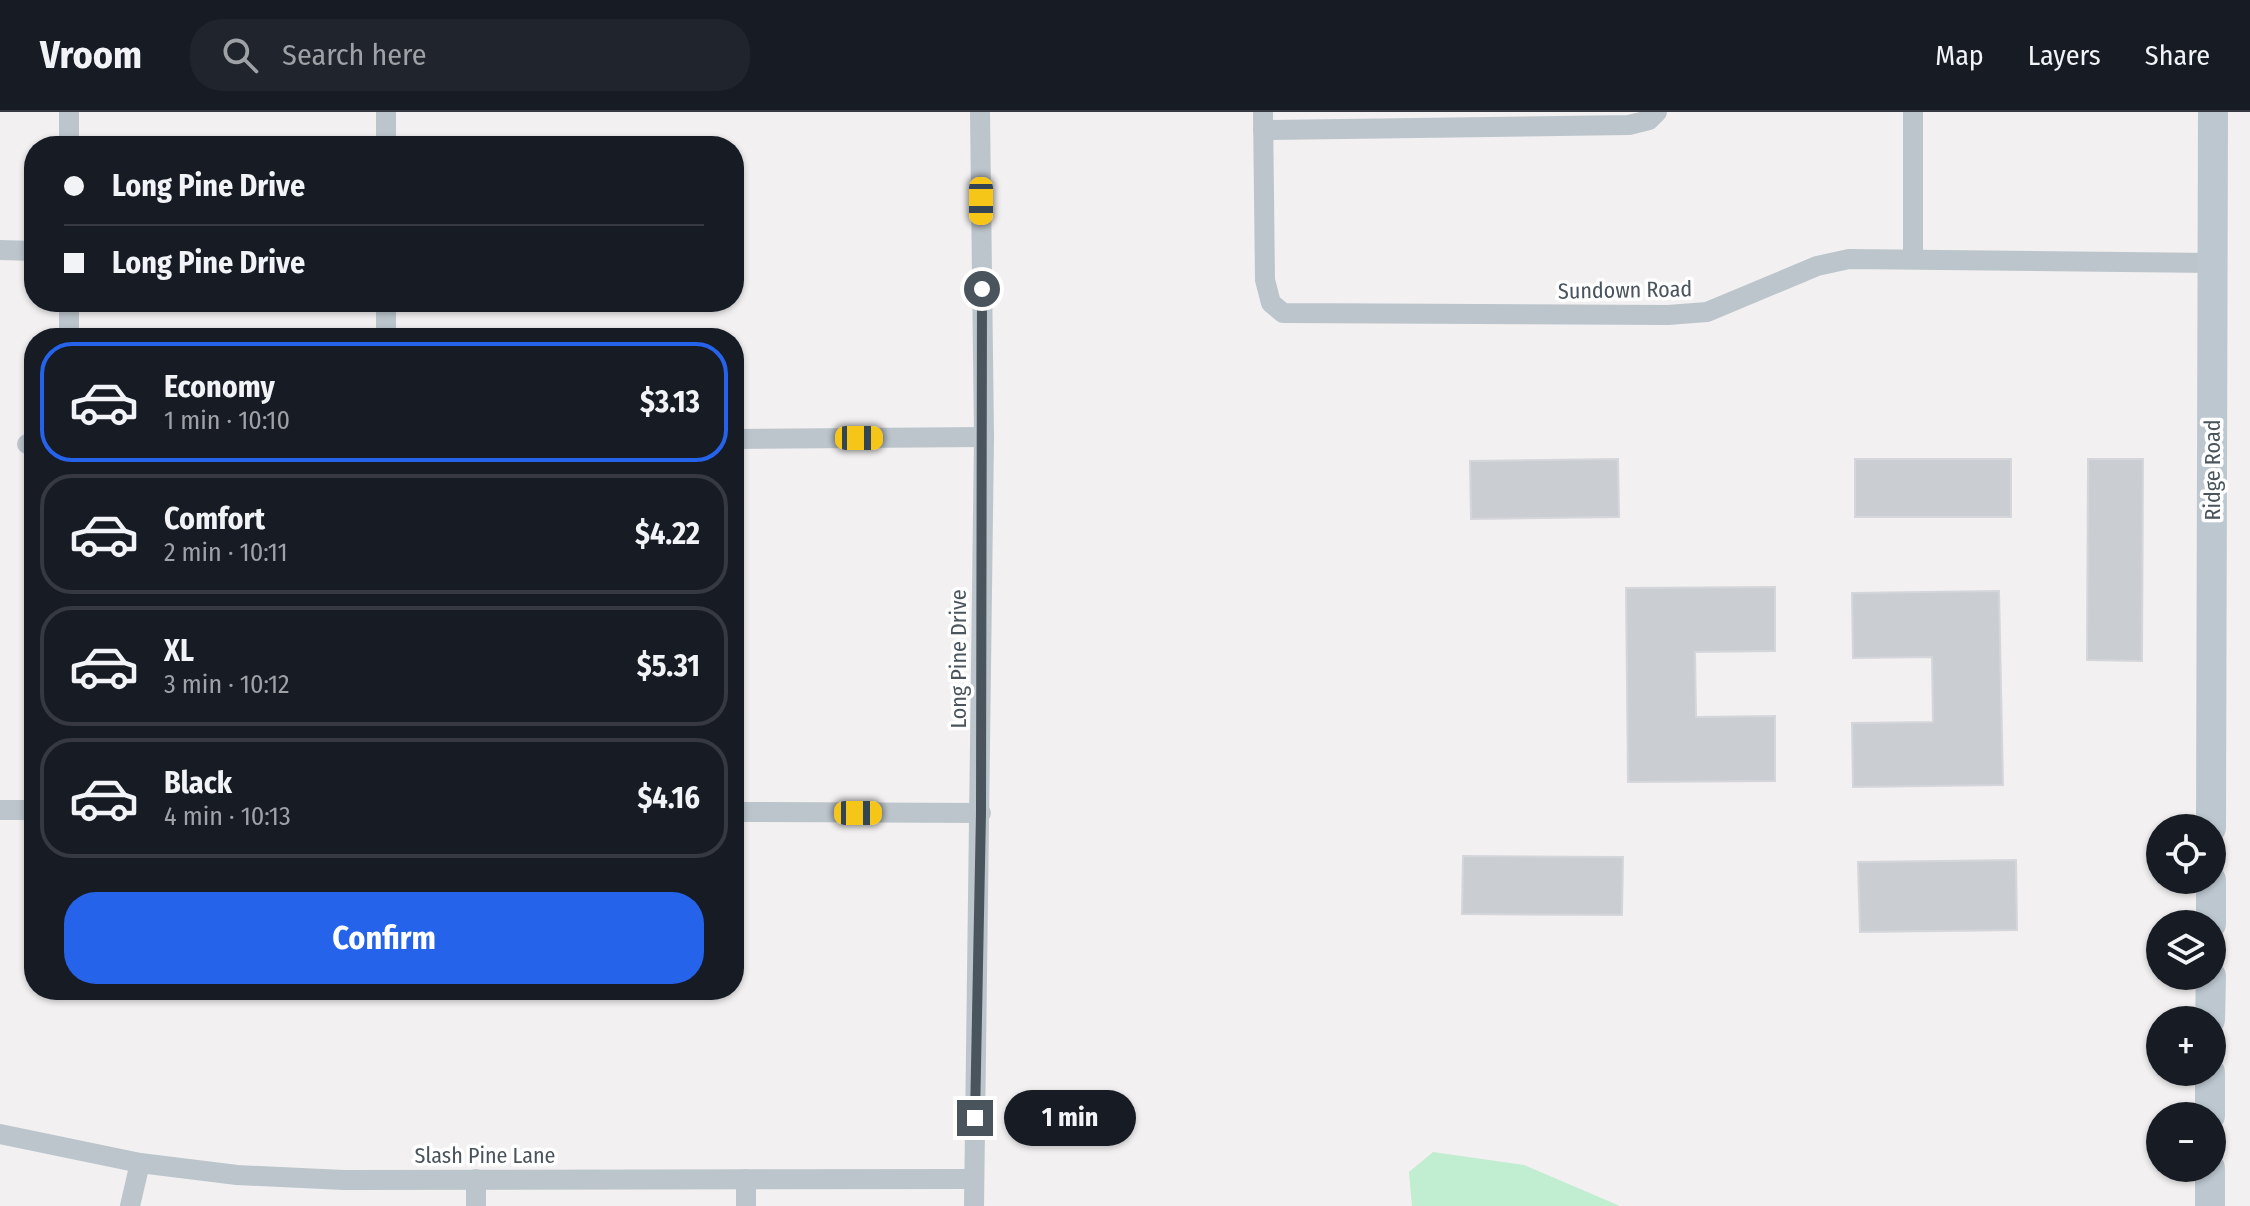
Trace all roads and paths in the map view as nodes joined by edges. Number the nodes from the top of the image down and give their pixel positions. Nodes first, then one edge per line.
1 (69, 112) edge
2 (386, 112) edge
3 (980, 112) edge
4 (1657, 112) edge
5 (1913, 112) edge
6 (2213, 112) edge
7 (1485, 119) edge
8 (1263, 121) edge
9 (69, 136) edge
10 (386, 136) edge
11 (0, 250) edge
12 (24, 251) edge
13 (1913, 259) junction
14 (2213, 263) junction
15 (984, 437) junction
16 (744, 439) edge
17 (0, 810) edge
18 (24, 810) edge
19 (744, 812) edge
20 (981, 813) junction
21 (2211, 814) edge
22 (0, 1134) edge
23 (140, 1163) junction
24 (476, 1179) junction
25 (746, 1179) junction
26 (974, 1179) junction
27 (2210, 1182) edge
28 (130, 1206) edge
29 (476, 1206) edge
30 (746, 1206) edge
31 (974, 1206) edge
32 (2210, 1206) edge

1 - 9 street
2 - 10 street
3 - 15 street, Long Pine Drive
4 - 7 street
5 - 13 street
6 - 14 street, Ridge Road
7 - 8 street
8 - 13 street, Sundown Road
11 - 12 street
13 - 14 street, Sundown Road
14 - 21 street, Ridge Road
15 - 16 street
15 - 20 street, Long Pine Drive
17 - 18 street
19 - 20 street
20 - 26 street, Long Pine Drive
22 - 23 street, Slash Pine Lane
23 - 24 street, Slash Pine Lane
23 - 28 street
24 - 25 street, Slash Pine Lane
24 - 29 street
25 - 26 street, Slash Pine Lane
25 - 30 street
26 - 31 street, Long Pine Drive
27 - 32 street

